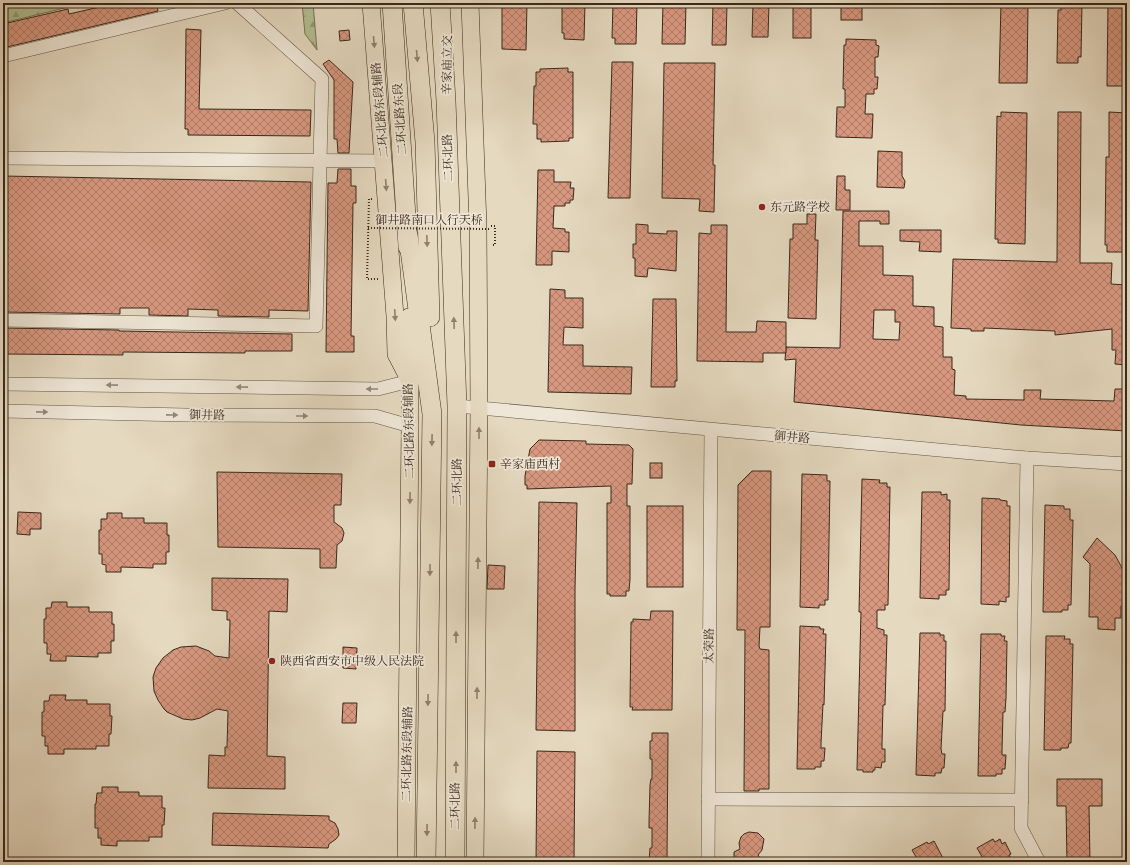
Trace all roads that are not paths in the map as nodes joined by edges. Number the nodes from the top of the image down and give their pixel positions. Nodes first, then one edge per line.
1 (225, 3) edge
2 (237, 3) edge
3 (371, 3) edge
4 (392, 3) edge
5 (413, 3) edge
6 (440, 3) edge
7 (448, 3) edge
8 (470, 3) edge
9 (3, 56) edge
10 (446, 101) junction
11 (3, 158) edge
12 (320, 160) junction
13 (384, 161) junction
14 (408, 235) junction
15 (3, 320) edge
16 (410, 381) junction
17 (3, 384) edge
18 (457, 406) junction
19 (479, 408) junction
20 (3, 411) edge
21 (432, 414) junction
22 (410, 426) junction
23 (711, 430) junction
24 (1027, 458) junction
25 (1127, 464) edge
26 (708, 799) junction
27 (1022, 800) junction
28 (406, 862) edge
29 (426, 862) edge
30 (455, 862) edge
31 (475, 862) edge
32 (708, 862) edge
33 (1039, 862) edge

1 - 9 street
2 - 12 street
3 -> 13 main road, 二环北路东段辅路
4 - 14 highway, 二环北路东段
5 -> 21 highway, 二环北路
6 - 10 highway, 辛家庙立交
7 - 10 highway, 辛家庙立交
8 - 19 main road
18 -> 10 highway, 二环北路
11 - 12 street
12 - 13 street
12 - 15 street
13 -> 16 main road, 二环北路东段辅路
14 - 16 highway
14 - 21 highway, 二环北路
16 -> 17 street
16 - 22 main road, 二环北路东段辅路
18 - 19 street, 御井路
30 -> 18 highway, 二环北路
19 - 23 street, 御井路
31 -> 19 main road
20 -> 22 street, 御井路
21 -> 29 highway, 二环北路
22 -> 28 main road, 二环北路东段辅路
23 - 24 street, 御井路
23 - 26 street, 太荣路
24 - 25 street, 御井路
24 - 27 street
26 - 27 street
26 - 32 street, 太荣路
27 - 33 street

